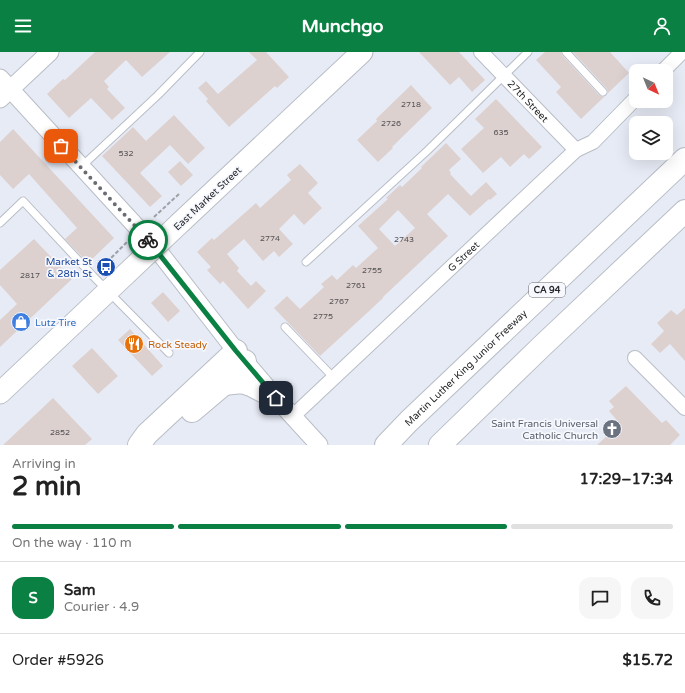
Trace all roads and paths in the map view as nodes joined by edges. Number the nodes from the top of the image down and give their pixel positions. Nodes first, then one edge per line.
1 (50, 52) edge
2 (200, 52) edge
3 (362, 52) edge
4 (481, 52) edge
5 (528, 52) edge
6 (566, 52) edge
7 (682, 52) edge
8 (670, 64) edge
9 (503, 75) junction
10 (3, 89) edge
11 (603, 92) dead end
12 (629, 105) edge
13 (576, 150) junction
14 (685, 159) edge
15 (81, 168) junction
16 (180, 193) dead end
17 (685, 211) edge
18 (154, 217) dead end
19 (0, 223) edge
20 (131, 239) dead end
21 (108, 262) dead end
22 (306, 262) dead end
23 (108, 292) junction
24 (285, 326) dead end
25 (169, 353) dead end
26 (240, 356) junction
27 (635, 358) dead end
28 (334, 378) junction
29 (224, 384) junction
30 (0, 393) edge
31 (276, 398) junction
32 (479, 408) junction
33 (685, 408) edge
34 (292, 417) junction
35 (383, 441) edge
36 (138, 445) edge
37 (156, 445) edge
38 (319, 445) edge
39 (440, 445) edge
40 (447, 445) edge

1 - 10 street
2 - 15 lane
3 - 23 main road, East Market Street, bridge
4 - 9 street, 27th Street
5 - 9 lane
6 - 11 lane
7 - 8 street
9 - 13 street, 27th Street
9 - 22 lane
10 - 15 street
12 - 13 street, G Street
13 - 28 street, G Street
14 - 35 highway, Martin Luther King Junior Freeway / CA 94
15 - 26 street
16 - 18 path
17 - 32 highway
19 - 23 lane
20 - 21 path
23 - 25 lane
23 - 30 main road, East Market Street
24 - 28 lane
26 - 29 highway
26 - 31 street
26 - 36 highway
27 - 33 street
28 - 34 street, G Street
29 - 31 highway
29 - 37 highway
31 - 34 street
32 - 39 highway
32 - 40 highway
34 - 38 street

